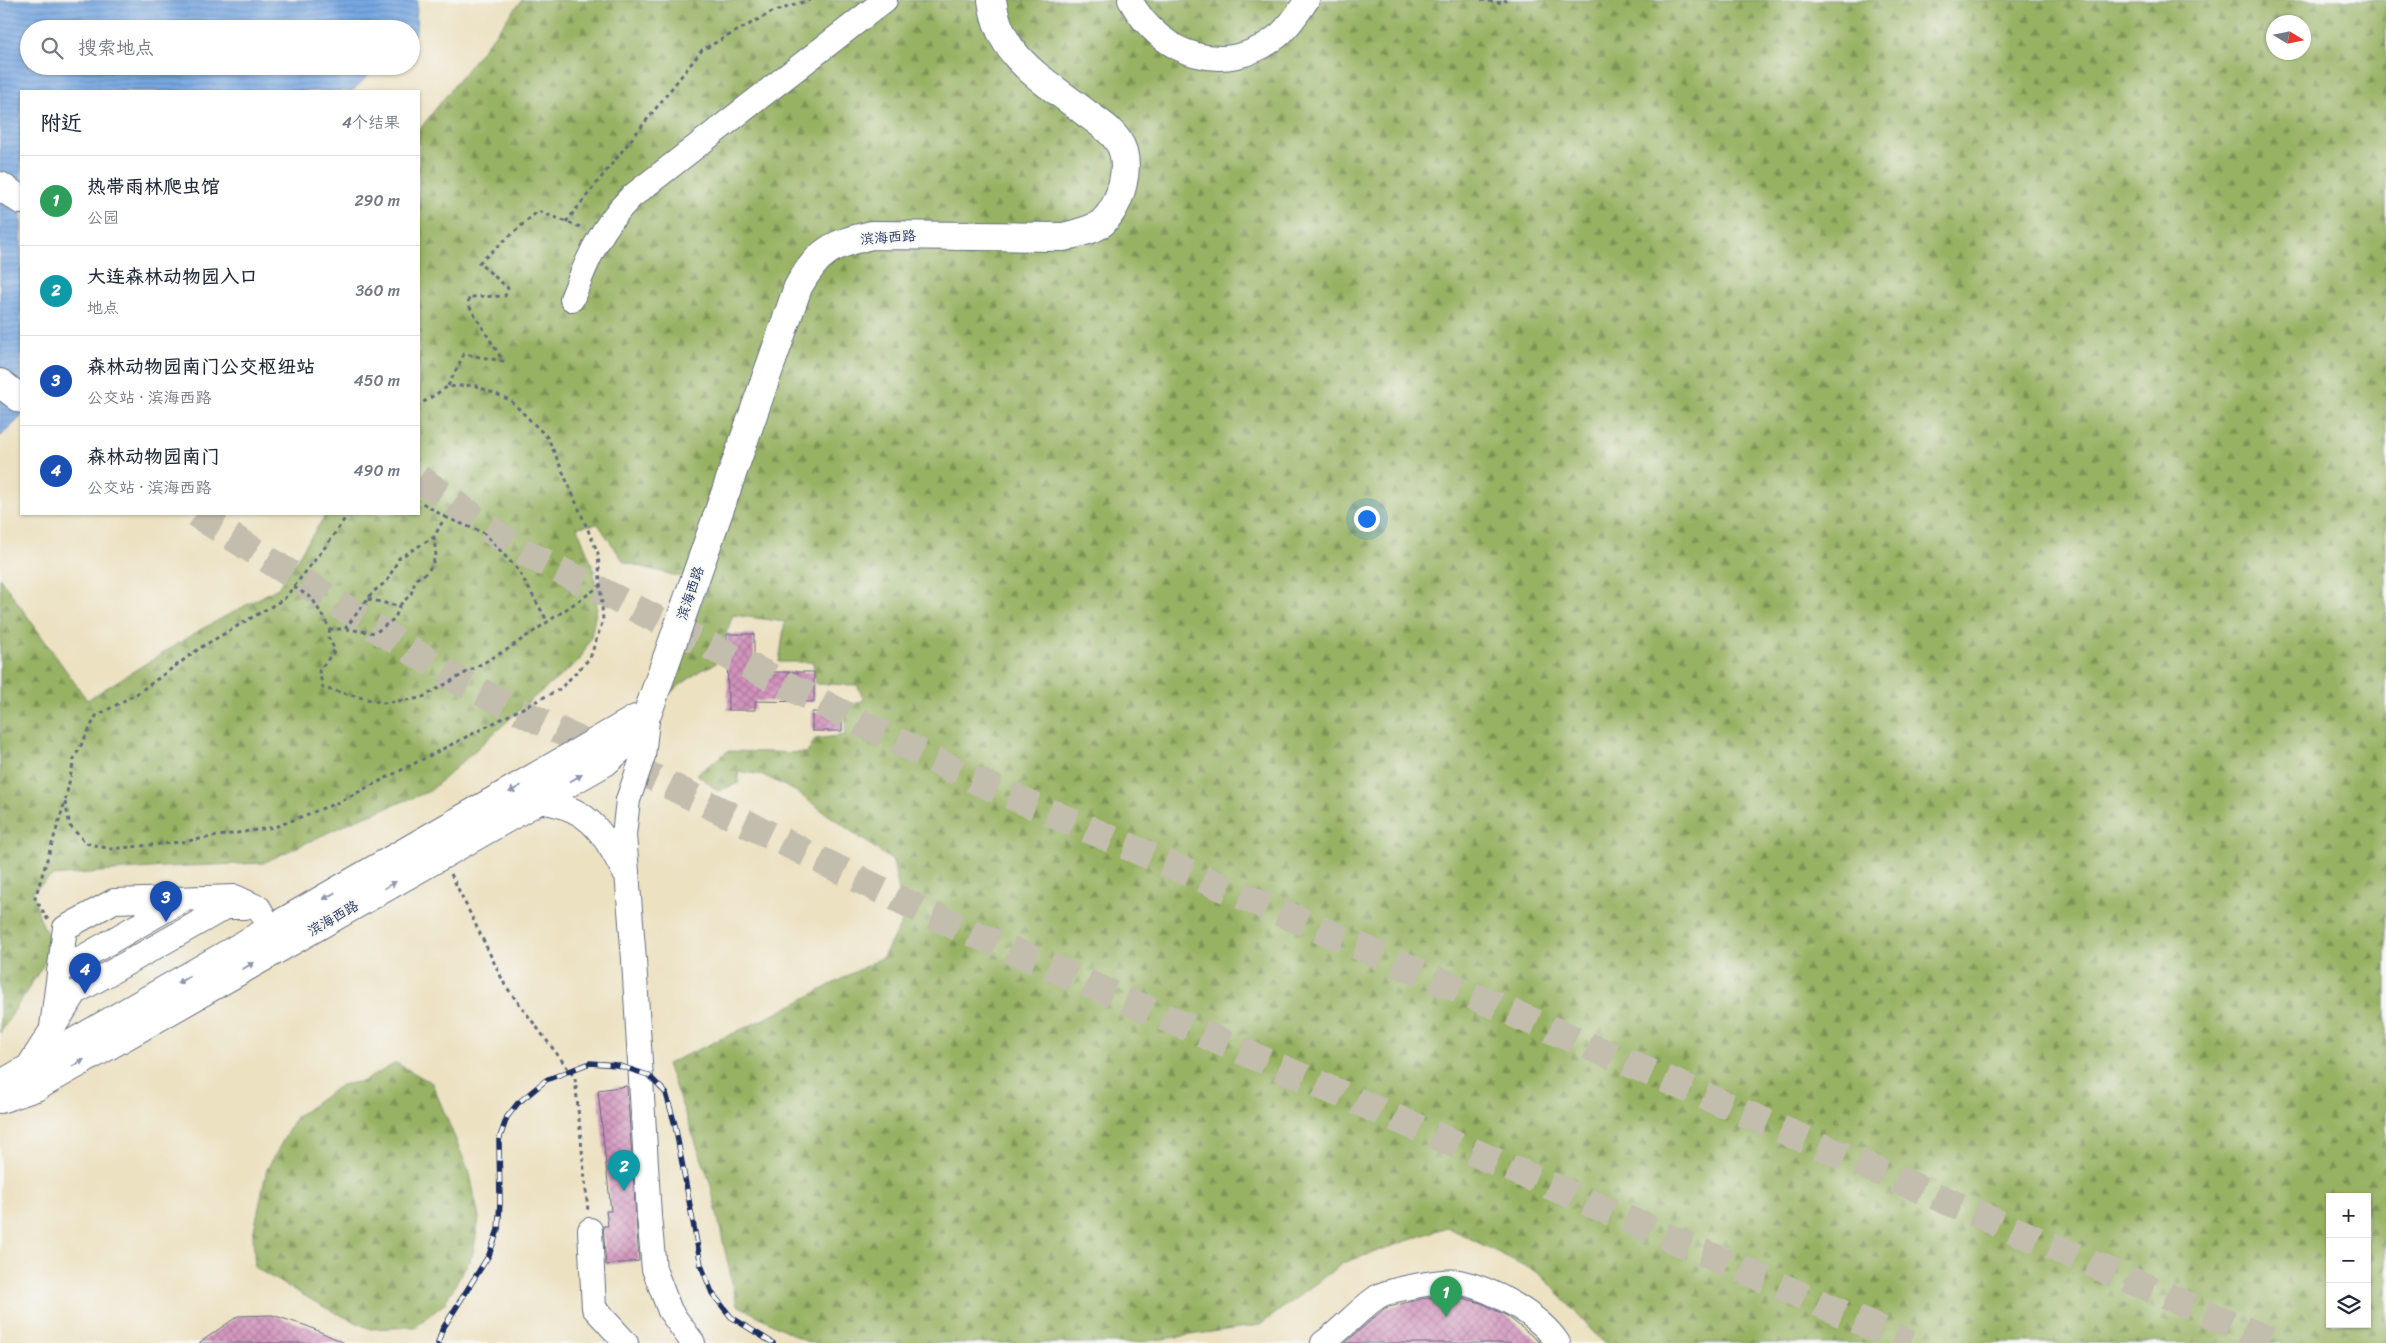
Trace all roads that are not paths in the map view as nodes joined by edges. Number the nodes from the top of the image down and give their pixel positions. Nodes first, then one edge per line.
1 (885, 0) edge
2 (992, 0) edge
3 (1130, 0) edge
4 (1307, 0) edge
5 (0, 186) edge
6 (20, 199) edge
7 (572, 299) dead end
8 (0, 383) edge
9 (20, 398) edge
10 (648, 712) junction
11 (537, 801) junction
12 (627, 878) junction
13 (235, 897) junction
14 (186, 898) junction
15 (270, 928) junction
16 (58, 979) junction
17 (52, 1027) junction
18 (31, 1079) junction
19 (0, 1086) edge
20 (0, 1099) edge
21 (590, 1230) road end
22 (626, 1343) edge
23 (693, 1343) edge
24 (1323, 1343) edge
25 (1558, 1343) edge

1 - 7 street
2 - 10 highway, 滨海西路
3 - 4 street
5 - 6 highway
8 - 9 highway
11 -> 10 highway, 滨海西路
10 - 12 street
10 -> 15 highway, 滨海西路
11 - 12 street
15 -> 11 highway, 滨海西路
12 - 23 street
13 - 14 street
13 - 15 street
13 - 16 street
14 - 16 street
14 - 16 street
15 - 17 street
15 - 18 highway, 滨海西路
16 - 17 street
17 - 18 street
18 - 19 highway, 滨海西路
18 - 20 highway, 滨海西路
21 - 22 street
24 - 25 street

